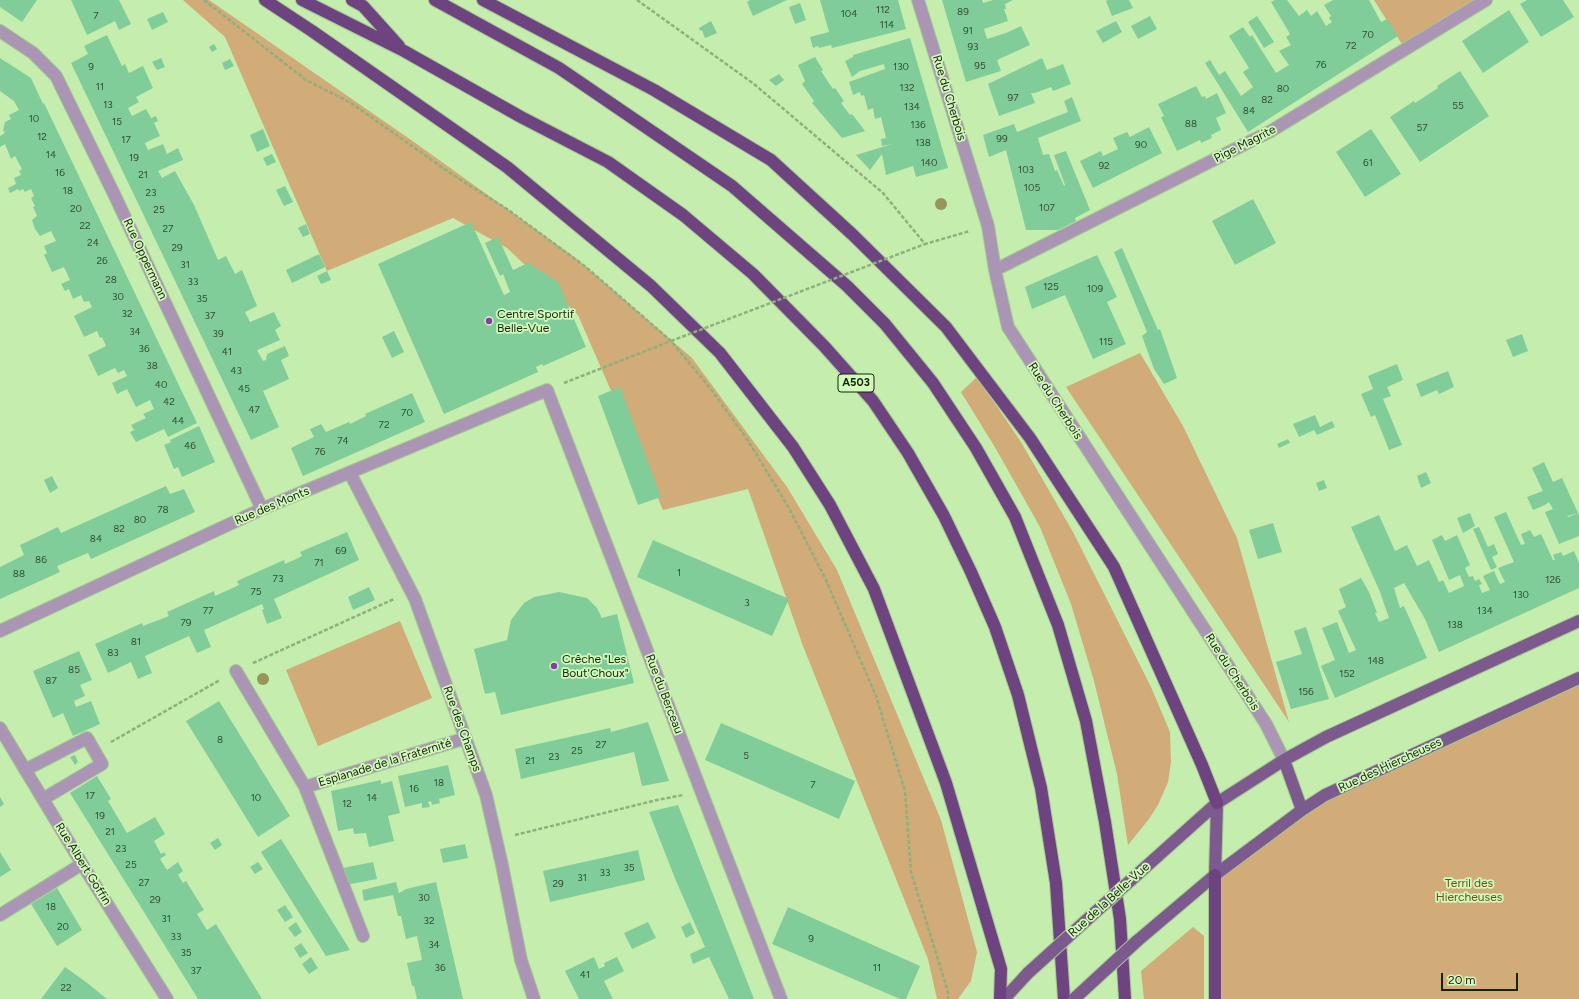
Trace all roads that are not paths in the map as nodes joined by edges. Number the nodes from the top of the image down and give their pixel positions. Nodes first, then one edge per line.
1 (265, 0) edge
2 (302, 0) edge
3 (352, 0) edge
4 (435, 0) edge
5 (483, 0) edge
6 (918, 0) edge
7 (1486, 0) edge
8 (0, 31) edge
9 (404, 51) junction
10 (995, 270) junction
11 (547, 390) joint
12 (350, 473) junction
13 (262, 509) junction
14 (1579, 621) edge
15 (0, 631) edge
16 (236, 670) dead end
17 (1579, 678) edge
18 (0, 728) edge
19 (466, 738) junction
20 (1284, 760) junction
21 (25, 770) junction
22 (305, 787) junction
23 (43, 799) junction
24 (1217, 803) junction
25 (1302, 810) junction
26 (82, 864) junction
27 (1215, 875) junction
28 (0, 915) edge
29 (363, 936) dead end
30 (167, 999) edge
31 (534, 999) edge
32 (781, 999) edge
33 (1000, 999) edge
34 (1004, 999) edge
35 (1064, 999) edge
36 (1074, 999) edge
37 (1125, 999) edge
38 (1215, 999) edge

1 - 33 highway
2 - 9 highway, A503
3 - 9 highway
4 - 37 highway
5 - 24 highway
6 - 10 street, Rue du Cherbois
7 - 10 street, Pige Magrite
8 - 13 street, Rue Oppermann
9 - 35 highway, A503
10 - 20 street, Rue du Cherbois
11 - 12 street, Rue des Monts
11 - 32 street, Rue du Berceau
12 - 13 street, Rue des Monts
12 - 19 street, Rue des Champs
13 - 15 street, Rue des Monts
14 - 20 main road
16 - 22 street, Esplanade de la Fraternité
17 - 25 main road, Rue des Hiercheuses
18 - 21 street, Rue Albert Goffin
19 - 22 street, Esplanade de la Fraternité
19 - 31 street, Rue des Champs
20 - 24 main road
20 - 25 main road
21 - 23 street, Rue Albert Goffin
21 - 23 street
22 - 29 street, Esplanade de la Fraternité
23 - 26 street, Rue Albert Goffin
24 - 27 main road
24 - 34 main road, Rue de la Belle-Vue, bridge
25 - 27 main road, Rue des Hiercheuses
26 - 28 street
26 - 30 street, Rue Albert Goffin
27 - 36 main road, bridge
27 - 38 highway

